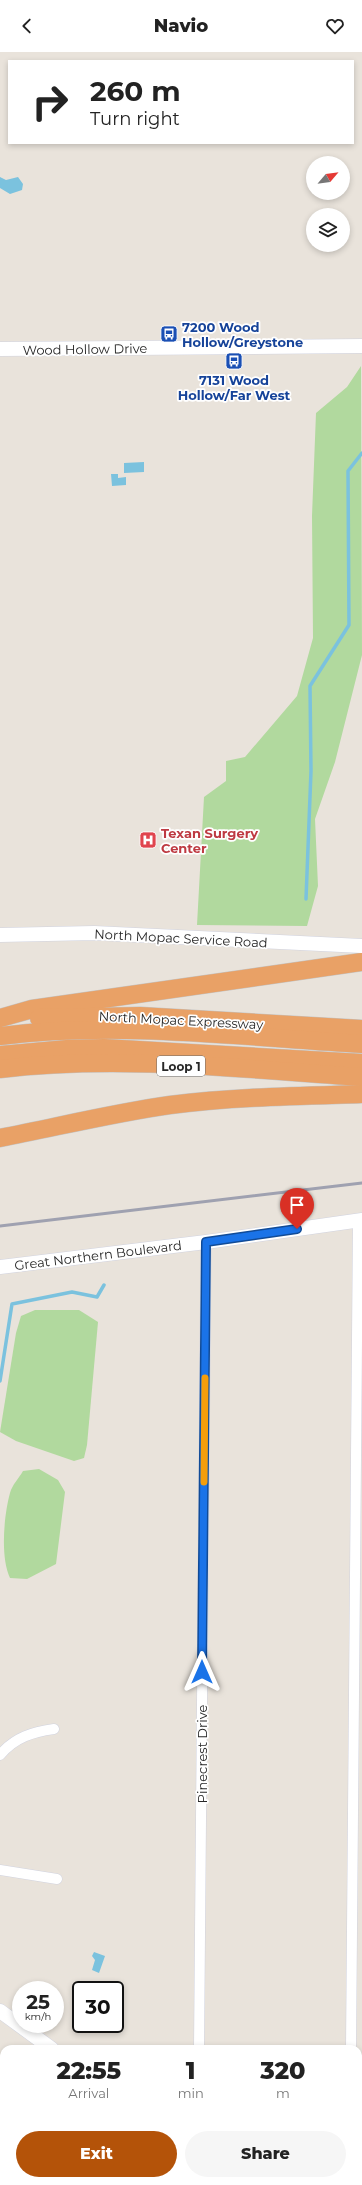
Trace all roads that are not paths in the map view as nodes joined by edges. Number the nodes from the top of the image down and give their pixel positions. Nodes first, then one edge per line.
1 (362, 346) edge
2 (0, 349) edge
3 (0, 935) edge
4 (362, 946) edge
5 (362, 962) edge
6 (0, 1019) edge
7 (362, 1029) edge
8 (0, 1036) edge
9 (362, 1044) edge
10 (0, 1055) edge
11 (362, 1062) edge
12 (0, 1069) edge
13 (362, 1077) edge
14 (362, 1094) edge
15 (0, 1138) edge
16 (360, 1220) edge
17 (206, 1242) junction
18 (0, 1267) edge
19 (54, 1729) dead end
20 (0, 1755) edge
21 (0, 1870) edge
22 (56, 1879) dead end
23 (0, 2012) edge
24 (46, 2045) edge
25 (199, 2045) edge
26 (351, 2045) edge

1 - 2 street, Wood Hollow Drive
3 - 4 street, North Mopac Service Road
5 - 6 highway
6 - 7 highway, North Mopac Expressway
8 - 9 highway
10 - 11 highway
12 - 13 highway, Loop 1
14 - 15 highway
16 - 17 street, Great Northern Boulevard
16 - 26 street
17 - 18 street, Great Northern Boulevard
17 - 25 street, Pinecrest Drive
19 - 20 street
21 - 22 street
23 - 24 street

